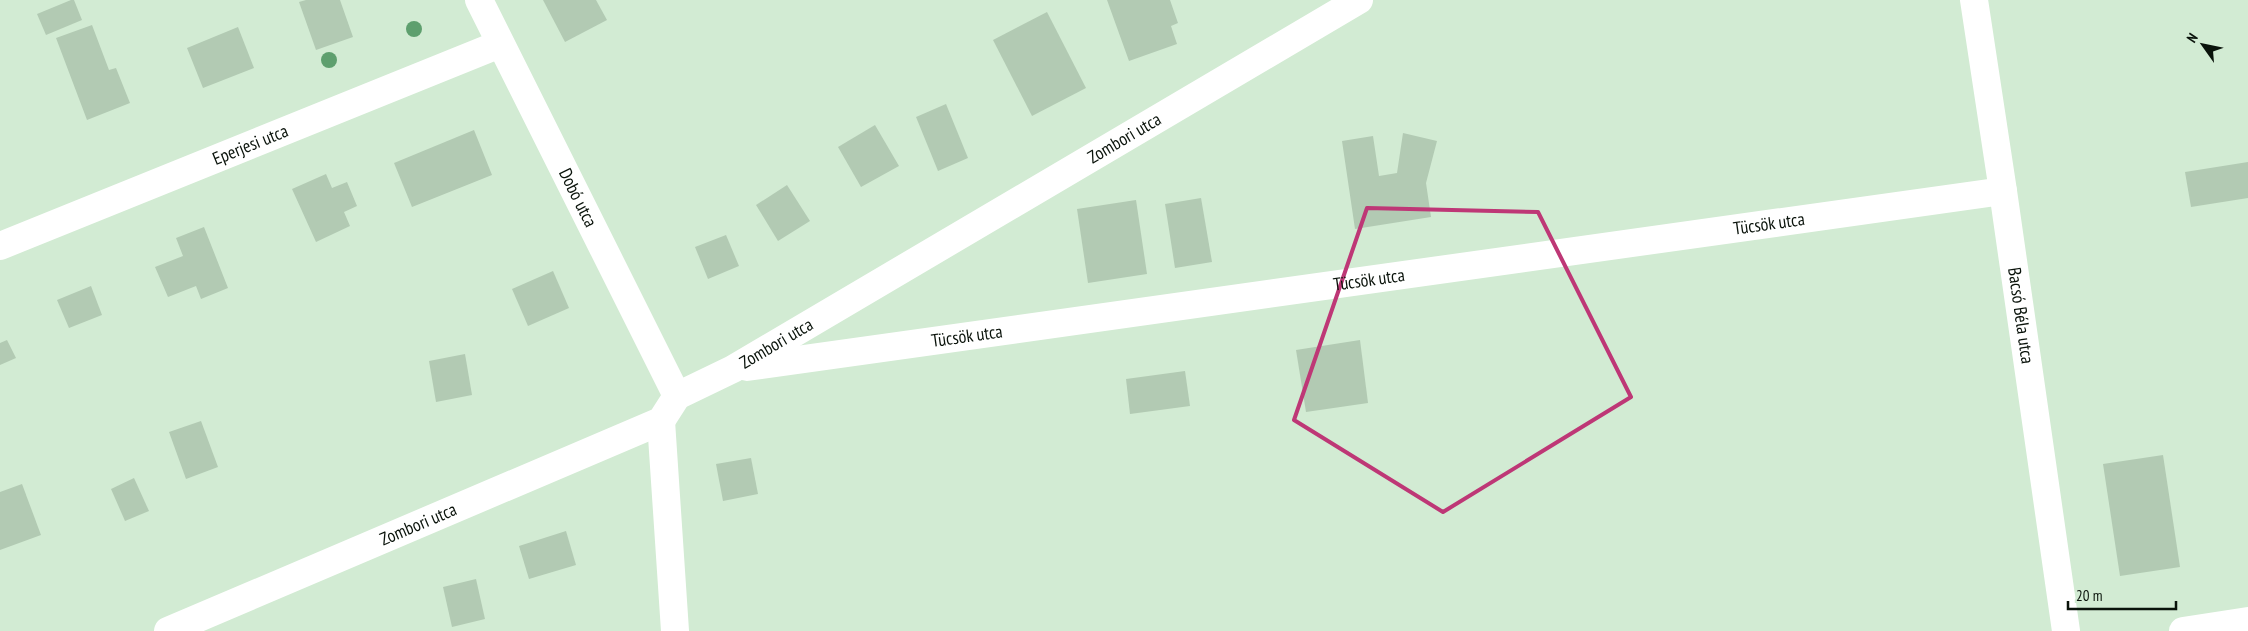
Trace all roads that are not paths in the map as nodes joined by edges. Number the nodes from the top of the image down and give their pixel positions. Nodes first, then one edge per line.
1 (479, 0) edge
2 (1359, 0) edge
3 (1974, 0) edge
4 (500, 44) junction
5 (2004, 191) junction
6 (0, 246) edge
7 (734, 369) junction
8 (677, 396) junction
9 (661, 421) junction
10 (2248, 621) edge
11 (168, 631) edge
12 (675, 631) edge
13 (2066, 631) edge
14 (2184, 631) edge

1 - 4 street, Dobó utca
2 - 7 street, Zombori utca
3 - 5 street, Bacsó Béla utca
4 - 6 street, Eperjesi utca
4 - 8 street, Dobó utca
5 - 7 street, Tücsök utca
5 - 13 street, Bacsó Béla utca
7 - 8 street, Zombori utca
8 - 9 street
9 - 11 street, Zombori utca
9 - 12 street
10 - 14 street

